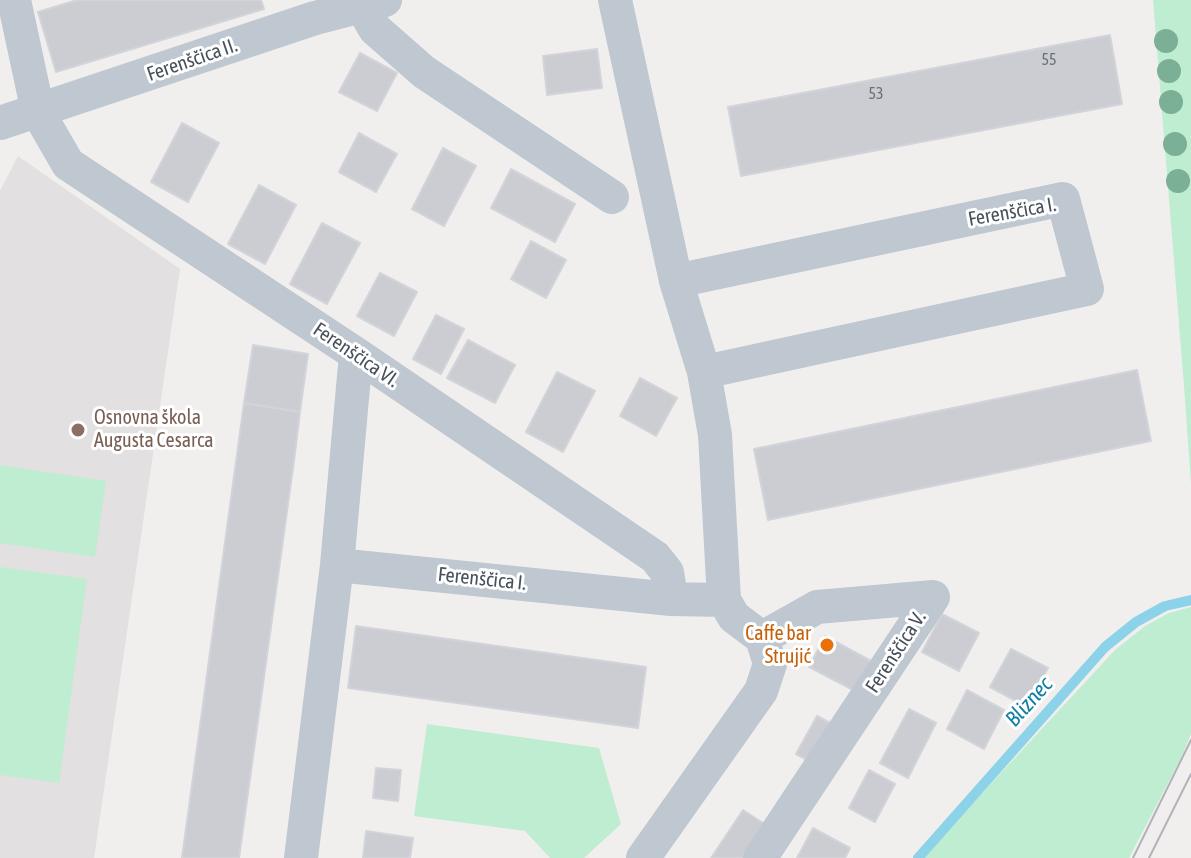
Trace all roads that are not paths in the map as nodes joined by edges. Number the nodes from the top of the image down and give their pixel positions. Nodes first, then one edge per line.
1 (14, 0) edge
2 (615, 0) edge
3 (369, 2) edge
4 (38, 112) junction
5 (0, 123) edge
6 (612, 197) dead end
7 (676, 281) junction
8 (356, 354) junction
9 (704, 372) junction
10 (337, 565) junction
11 (671, 599) junction
12 (724, 600) junction
13 (762, 638) junction
14 (301, 858) edge
15 (643, 858) edge
16 (760, 858) edge

1 - 4 street, Ferenščica VI.
2 - 7 street
3 - 4 street, Ferenščica II.
3 - 6 street
4 - 5 street, Ferenščica II.
4 - 8 street, Ferenščica VI.
7 - 9 street
7 - 9 street, Ferenščica I.
8 - 10 street
8 - 11 street, Ferenščica VI.
9 - 12 street
10 - 11 street, Ferenščica I.
10 - 14 street
11 - 12 street, Ferenščica I.
12 - 13 street
13 - 15 street
13 - 16 street, Ferenščica V.

